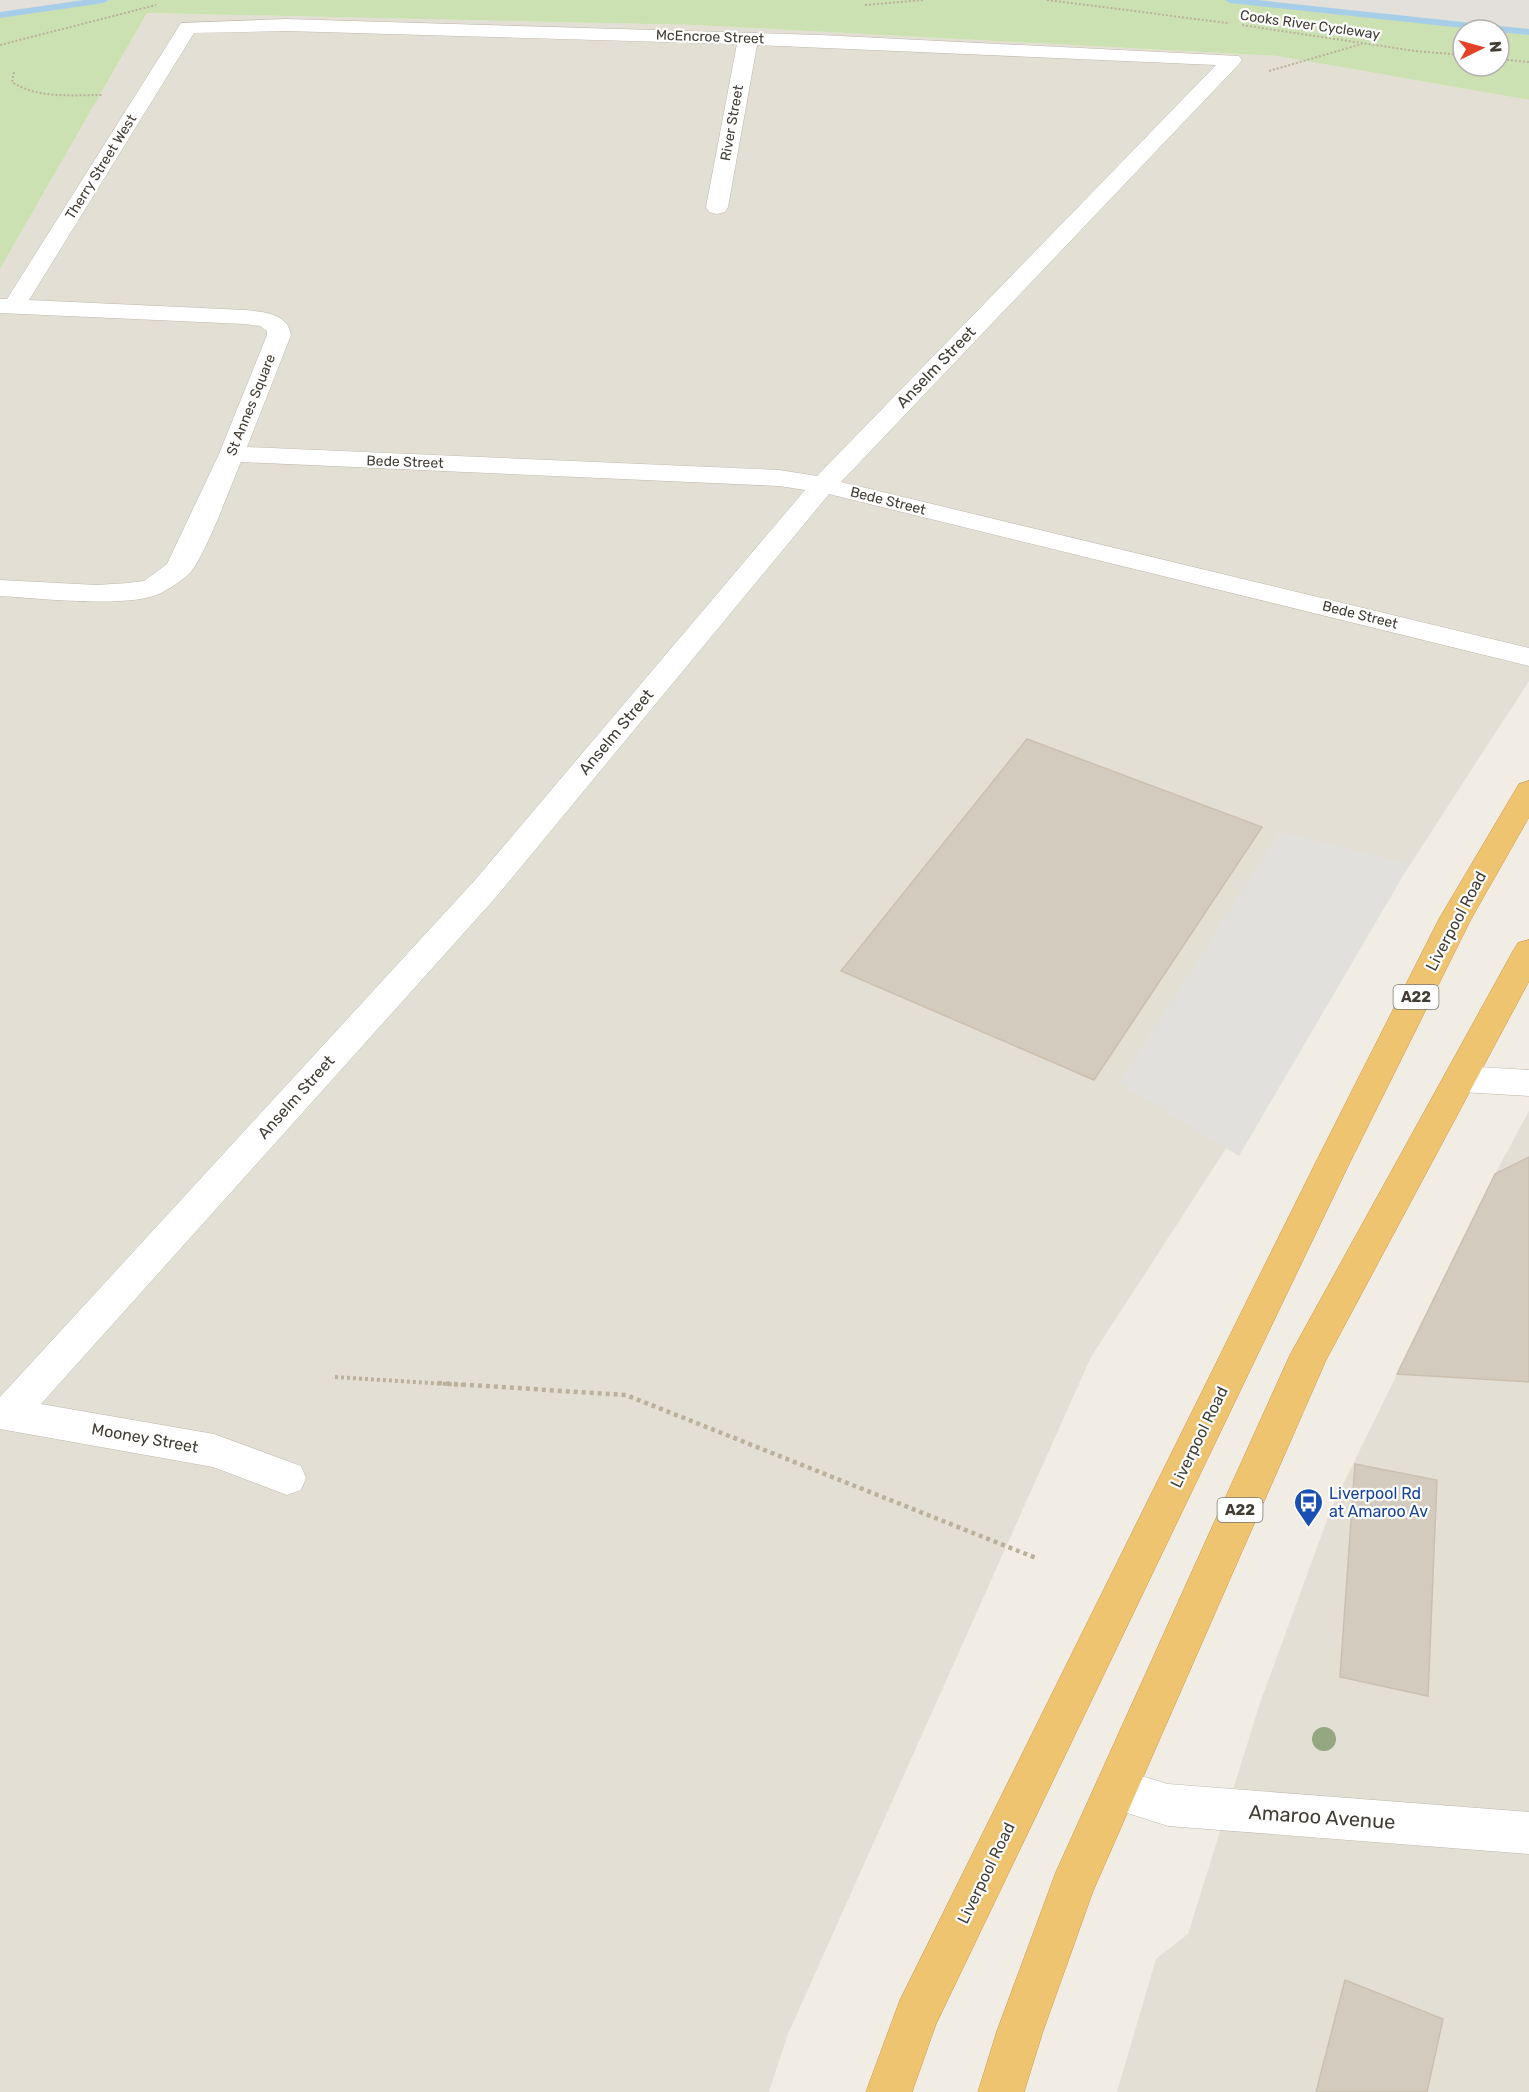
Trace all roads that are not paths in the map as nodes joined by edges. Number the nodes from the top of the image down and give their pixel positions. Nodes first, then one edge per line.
1 (188, 27) joint
2 (748, 39) junction
3 (1232, 60) joint
4 (717, 207) dead end
5 (7, 306) edge
6 (232, 454) junction
7 (823, 485) junction
8 (0, 588) edge
9 (1529, 657) edge
10 (1529, 791) edge
11 (1529, 951) edge
12 (1461, 1079) junction
13 (1529, 1083) edge
14 (5, 1413) edge
15 (287, 1478) dead end
16 (1117, 1790) junction
17 (1529, 1833) edge
18 (889, 2092) edge
19 (1001, 2092) edge

1 - 2 street, McEncroe Street
1 - 5 street, Therry Street West
2 - 3 street, McEncroe Street
2 - 4 street, River Street
3 - 7 street, Anselm Street
5 - 6 street, St Annes Square
6 - 7 street, Bede Street
6 - 8 street, St Annes Square
7 - 9 street, Bede Street
7 - 14 street, Anselm Street
10 - 18 highway, Liverpool Road / A22
11 - 12 highway, A22
12 - 13 street
12 - 16 highway, A22
14 - 15 street, Mooney Street
16 - 17 street, Amaroo Avenue
16 - 19 highway, A22

